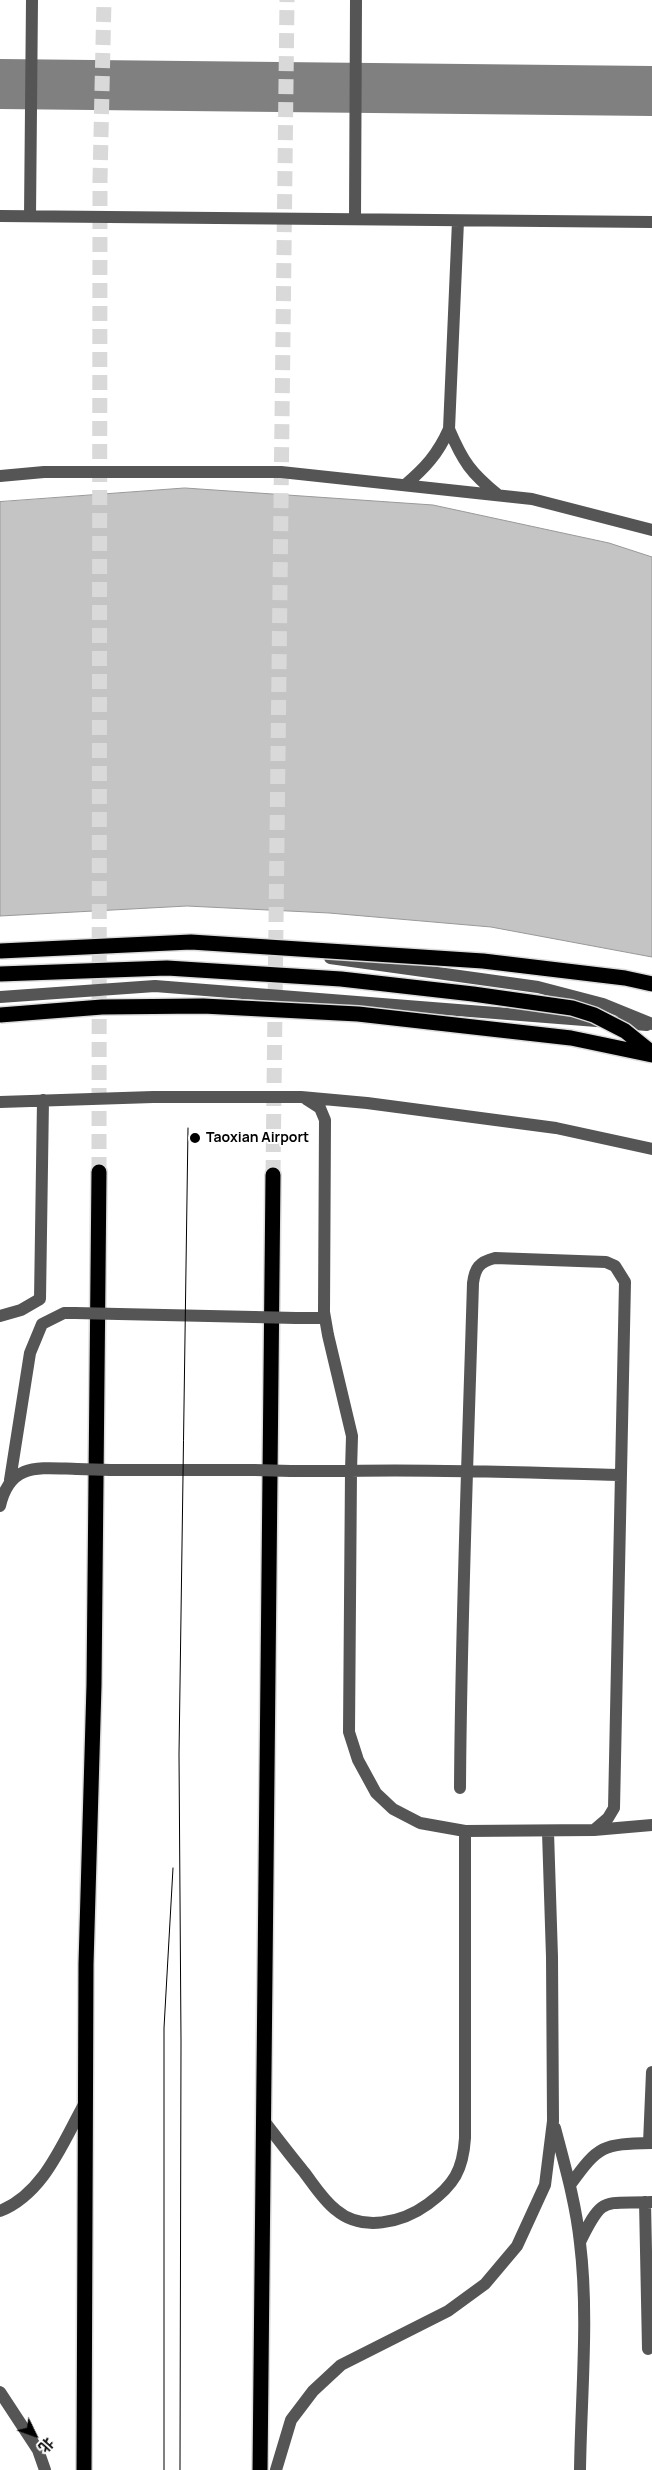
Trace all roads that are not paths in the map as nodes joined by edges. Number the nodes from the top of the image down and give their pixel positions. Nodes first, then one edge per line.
1 (32, 0) edge
2 (356, 0) edge
3 (0, 216) edge
4 (30, 216) junction
5 (355, 219) junction
6 (458, 221) junction
7 (652, 222) edge
8 (449, 430) junction
9 (0, 476) edge
10 (404, 485) junction
11 (498, 495) junction
12 (652, 530) edge
13 (0, 945) edge
14 (0, 951) edge
15 (0, 974) edge
16 (652, 984) edge
17 (0, 997) edge
18 (0, 1015) edge
19 (652, 1025) edge
20 (652, 1054) edge
21 (301, 1098) junction
22 (43, 1100) junction
23 (0, 1102) edge
24 (652, 1149) edge
25 (99, 1172) tunnel mouth
26 (274, 1175) tunnel mouth
27 (0, 1316) edge
28 (325, 1318) junction
29 (351, 1471) junction
30 (467, 1472) junction
31 (621, 1475) junction
32 (10, 1480) junction
33 (0, 1506) edge
34 (460, 1788) dead end
35 (652, 1825) edge
36 (594, 1830) junction
37 (465, 1832) junction
38 (548, 1832) junction
39 (652, 2072) edge
40 (86, 2101) junction
41 (264, 2121) junction
42 (553, 2121) junction
43 (651, 2143) edge
44 (570, 2185) junction
45 (648, 2202) edge
46 (0, 2211) edge
47 (580, 2242) junction
48 (648, 2349) dead end
49 (0, 2392) edge
50 (45, 2470) edge
51 (84, 2470) edge
52 (260, 2470) edge
53 (276, 2470) edge
54 (580, 2470) edge

1 - 4 street
2 - 5 street
3 - 4 street
4 - 5 street
5 - 6 street
6 - 7 street
6 - 8 street
8 - 10 street
8 - 11 street
9 - 10 street
10 - 11 street
11 - 12 street
13 - 19 street
14 - 16 highway, bridge
15 - 20 highway, bridge
17 - 19 street
18 - 20 highway, bridge
21 - 22 street
21 - 24 street
21 - 28 street
22 - 23 street
22 - 27 street
25 - 40 highway
26 - 41 highway
28 - 29 street
28 - 32 street, bridge
29 - 30 street
29 - 32 street, bridge
29 - 37 street
30 - 31 street
30 - 31 street
30 - 34 street
31 - 36 street
32 - 33 street
35 - 36 street
36 - 38 street
37 - 38 street
37 - 41 street
38 - 42 street
39 - 43 street
40 - 46 street
40 - 51 highway
41 - 52 highway
42 - 44 street
42 - 53 street
43 - 44 street
44 - 47 street
45 - 47 street
45 - 48 street
47 - 54 street
49 - 50 street

